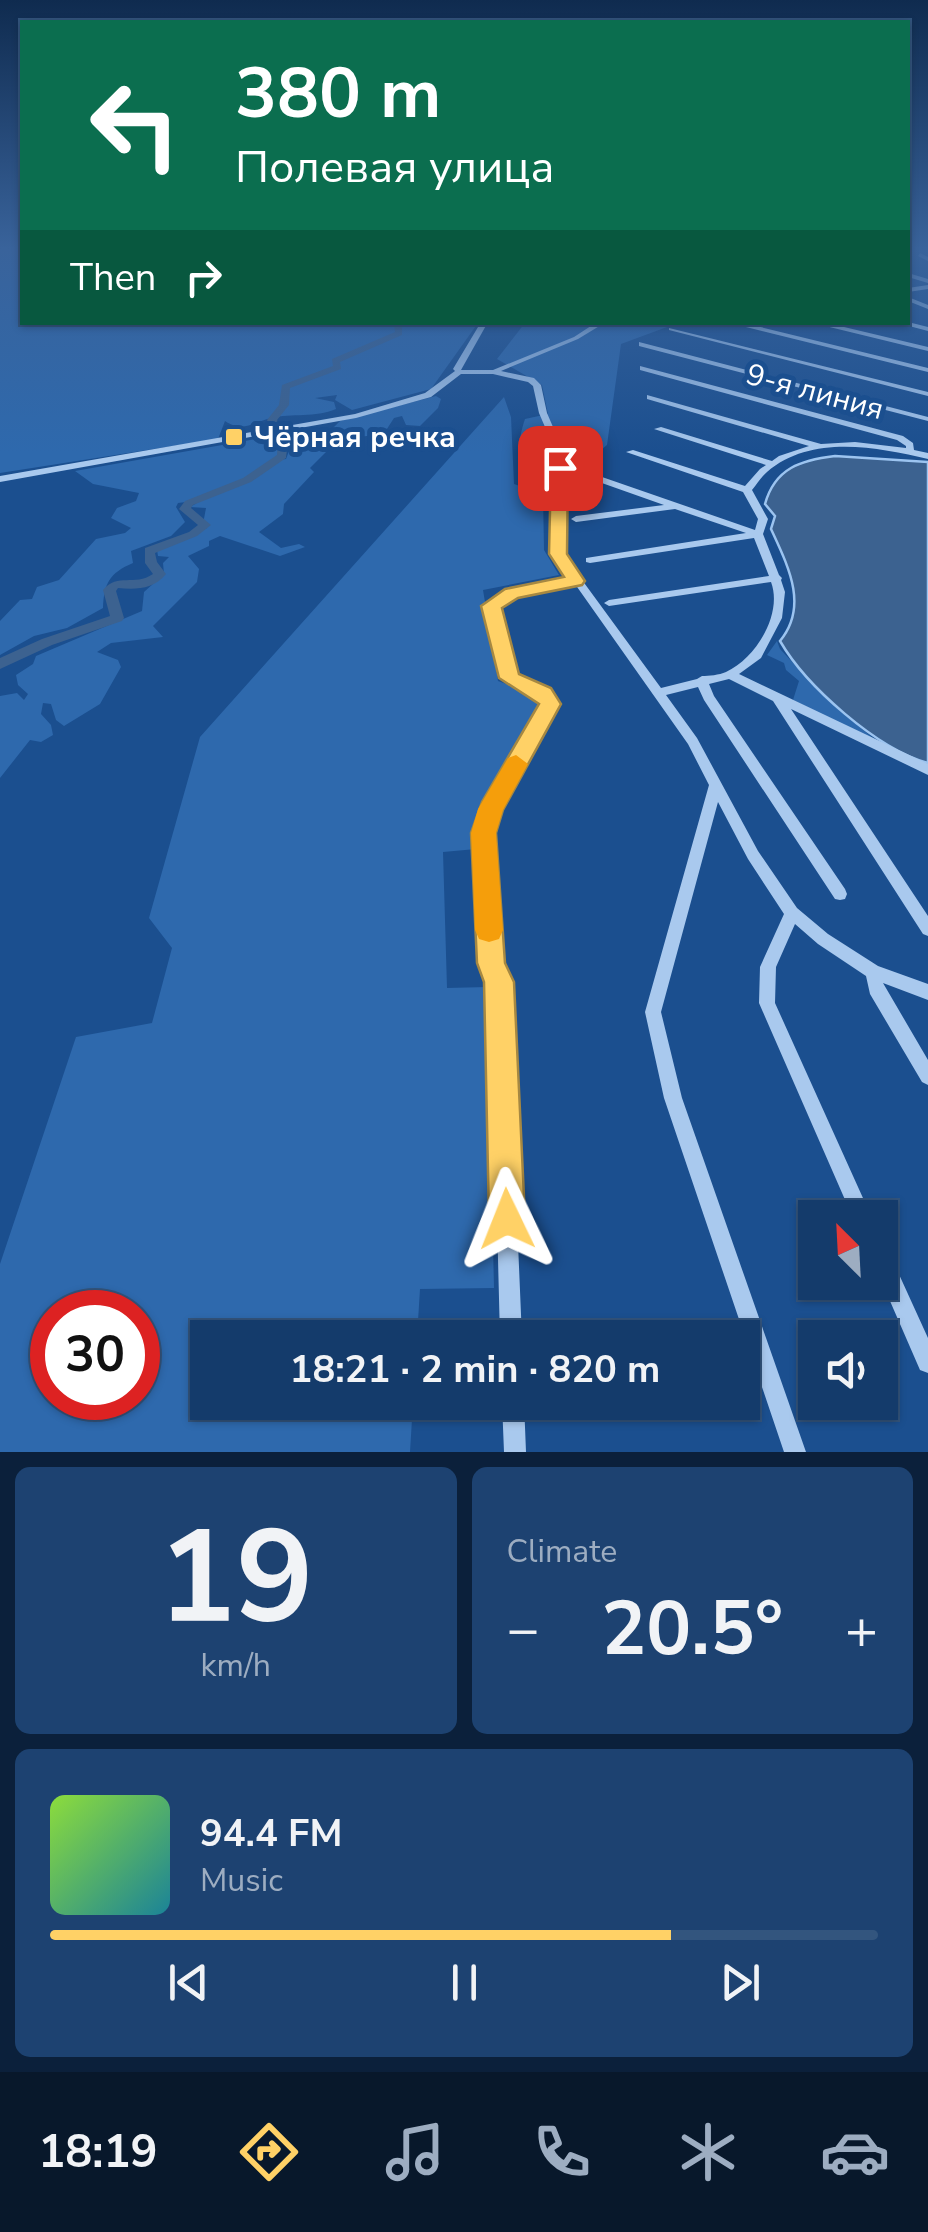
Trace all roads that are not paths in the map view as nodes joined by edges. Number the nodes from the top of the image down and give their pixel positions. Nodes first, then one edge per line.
1 (482, 325) edge
2 (596, 325) edge
3 (741, 325) edge
4 (825, 325) edge
5 (671, 329) dead end
6 (642, 344) dead end
7 (928, 349) edge
8 (643, 368) dead end
9 (511, 370) junction
10 (928, 370) edge
11 (460, 372) junction
12 (928, 394) edge
13 (650, 397) dead end
14 (928, 419) edge
15 (658, 429) dead end
16 (818, 446) junction
17 (630, 452) dead end
18 (910, 452) junction
19 (928, 456) edge
20 (770, 463) junction
21 (0, 478) edge
22 (602, 480) dead end
23 (747, 490) junction
24 (676, 506) junction
25 (576, 519) dead end
26 (758, 534) junction
27 (590, 560) dead end
28 (777, 578) junction
29 (576, 581) junction
30 (609, 603) dead end
31 (730, 675) junction
32 (702, 680) junction
33 (658, 693) junction
34 (779, 701) junction
35 (923, 769) edge
36 (928, 782) edge
37 (716, 785) junction
38 (840, 894) dead end
39 (792, 913) junction
40 (928, 929) edge
41 (873, 972) junction
42 (928, 992) edge
43 (928, 1076) edge
44 (855, 1200) edge
45 (898, 1295) edge
46 (510, 1320) edge
47 (928, 1362) edge
48 (514, 1420) edge
49 (515, 1452) edge
50 (795, 1452) edge

1 - 11 street
2 - 9 street
3 - 10 street
4 - 7 street
5 - 12 street
6 - 14 street
8 - 18 street, 9-я линия
9 - 11 street
9 - 29 street
11 - 21 street
13 - 16 street
15 - 20 street
16 - 18 street
16 - 20 street
17 - 23 street
18 - 19 street
20 - 23 street
22 - 24 street
23 - 26 street
24 - 25 street
24 - 26 street
26 - 27 street
26 - 28 street
28 - 30 street
28 - 31 street
29 - 33 street
29 - 46 street
31 - 32 street
31 - 34 street
32 - 33 street
32 - 38 street
33 - 37 street
34 - 35 street
34 - 40 street
35 - 36 street
37 - 39 street
37 - 50 street
39 - 41 street
39 - 44 street
41 - 42 street
41 - 43 street
45 - 47 street
48 - 49 street

